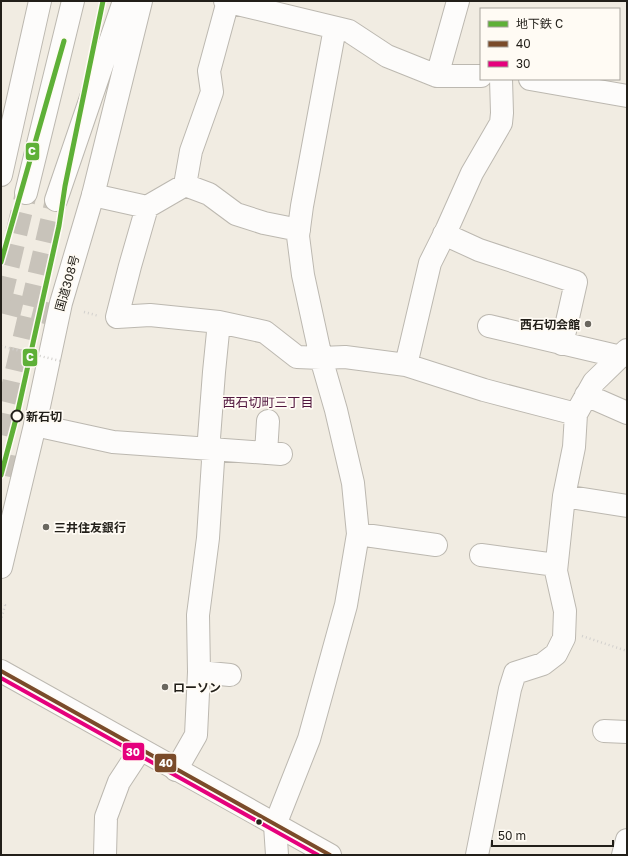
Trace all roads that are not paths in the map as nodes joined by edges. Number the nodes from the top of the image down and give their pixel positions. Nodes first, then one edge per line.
1 (40, 1) edge
2 (58, 1) edge
3 (73, 1) edge
4 (108, 1) edge
5 (124, 1) edge
6 (141, 1) edge
7 (227, 1) edge
8 (458, 1) edge
9 (335, 28) junction
10 (437, 76) junction
11 (480, 76) edge
12 (501, 80) edge
13 (536, 80) edge
14 (627, 96) edge
15 (1, 175) edge
16 (185, 185) junction
17 (93, 195) junction
18 (147, 207) junction
19 (299, 230) junction
20 (444, 234) junction
21 (219, 322) junction
22 (489, 326) dead end
23 (562, 344) junction
24 (321, 358) junction
25 (622, 360) edge
26 (406, 365) junction
27 (581, 405) junction
28 (627, 413) edge
29 (268, 421) dead end
30 (36, 425) junction
31 (212, 449) junction
32 (564, 496) junction
33 (627, 506) edge
34 (358, 534) junction
35 (436, 545) dead end
36 (481, 555) dead end
37 (556, 565) junction
38 (1, 567) edge
39 (1, 671) edge
40 (199, 672) junction
41 (230, 675) dead end
42 (604, 731) dead end
43 (627, 732) edge
44 (140, 750) junction
45 (176, 770) junction
46 (275, 825) junction
47 (627, 840) edge
48 (105, 855) edge
49 (278, 855) edge
50 (330, 855) edge
51 (477, 855) edge
52 (624, 855) edge

1 - 15 main road
2 - 3 main road
4 - 5 main road
6 - 17 main road, 国道308号
7 - 9 main road
7 - 16 main road
8 - 10 main road
9 - 10 main road
9 - 19 main road
10 - 11 main road
12 - 20 main road
13 - 14 main road
16 - 18 main road
16 - 19 main road
17 - 18 main road
17 - 30 main road, 国道308号
18 - 21 main road
19 - 24 main road
20 - 23 main road
20 - 26 main road
21 - 24 main road
21 - 31 main road
22 - 23 main road
23 - 25 main road
24 - 26 main road
24 - 34 main road
25 - 27 main road
26 - 27 main road
27 - 28 main road
27 - 32 main road
29 - 31 main road
30 - 31 main road
30 - 38 main road, 国道308号
31 - 40 main road
32 - 33 main road
32 - 37 main road
34 - 35 main road
34 - 46 main road
36 - 37 main road
37 - 51 main road
39 - 44 main road
40 - 41 main road
40 - 45 main road
42 - 43 main road
44 - 45 main road
44 - 48 main road
45 - 46 main road
46 - 49 main road
46 - 50 main road
47 - 52 main road

